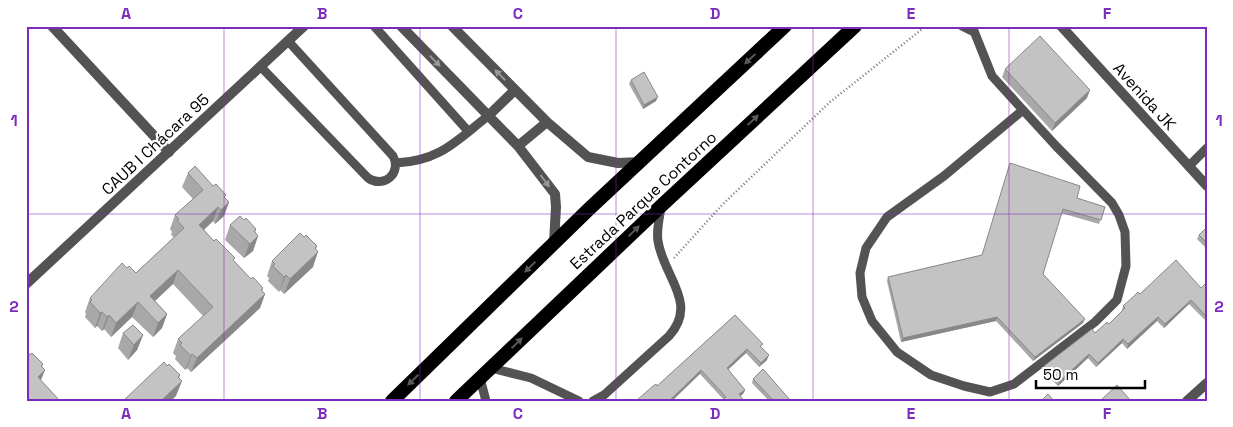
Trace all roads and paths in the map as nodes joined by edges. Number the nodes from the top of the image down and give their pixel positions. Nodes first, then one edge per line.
1 (52, 26) edge
2 (304, 26) edge
3 (374, 26) edge
4 (401, 26) edge
5 (452, 26) edge
6 (786, 26) edge
7 (854, 26) edge
8 (926, 26) edge
9 (962, 26) edge
10 (1061, 26) edge
11 (973, 29) edge
12 (289, 42) junction
13 (261, 67) junction
14 (515, 90) junction
15 (1023, 110) junction
16 (488, 116) junction
17 (547, 122) junction
18 (468, 131) junction
19 (518, 146) junction
20 (1207, 148) edge
21 (169, 152) junction
22 (640, 162) junction
23 (396, 163) junction
24 (1189, 166) junction
25 (1207, 186) edge
26 (661, 206) junction
27 (554, 243) junction
28 (665, 268) junction
29 (26, 284) edge
30 (491, 368) junction
31 (480, 378) junction
32 (1207, 383) edge
33 (392, 401) edge
34 (456, 401) edge
35 (486, 401) edge
36 (579, 401) edge
37 (593, 401) edge
38 (1187, 401) edge

1 - 21 street
2 - 12 street, CAUB I Chácara 95
3 - 18 lane
4 -> 16 street
14 -> 5 street
6 -> 22 highway, Estrada Parque Contorno
26 -> 7 highway, Estrada Parque Contorno
8 - 28 path
9 - 11 lane
10 - 24 street, Avenida JK
11 - 15 lane
12 - 13 street, CAUB I Chácara 95
12 - 23 lane
13 - 21 street, CAUB I Chácara 95
13 - 23 lane
14 - 16 street
14 - 17 street
15 - 15 lane
16 - 18 lane
16 - 19 street
17 - 19 street
17 - 22 street
18 - 23 lane
19 -> 27 street
20 - 24 lane
21 - 29 street, CAUB I Chácara 95
22 - 27 highway, Estrada Parque Contorno
24 - 25 street, Avenida JK
26 - 28 lane
30 -> 26 highway, Estrada Parque Contorno
27 -> 33 highway, Estrada Parque Contorno
28 - 37 lane
30 - 31 highway, Estrada Parque Contorno
30 - 36 lane
31 - 34 highway, Estrada Parque Contorno
31 - 35 lane
32 - 38 street

